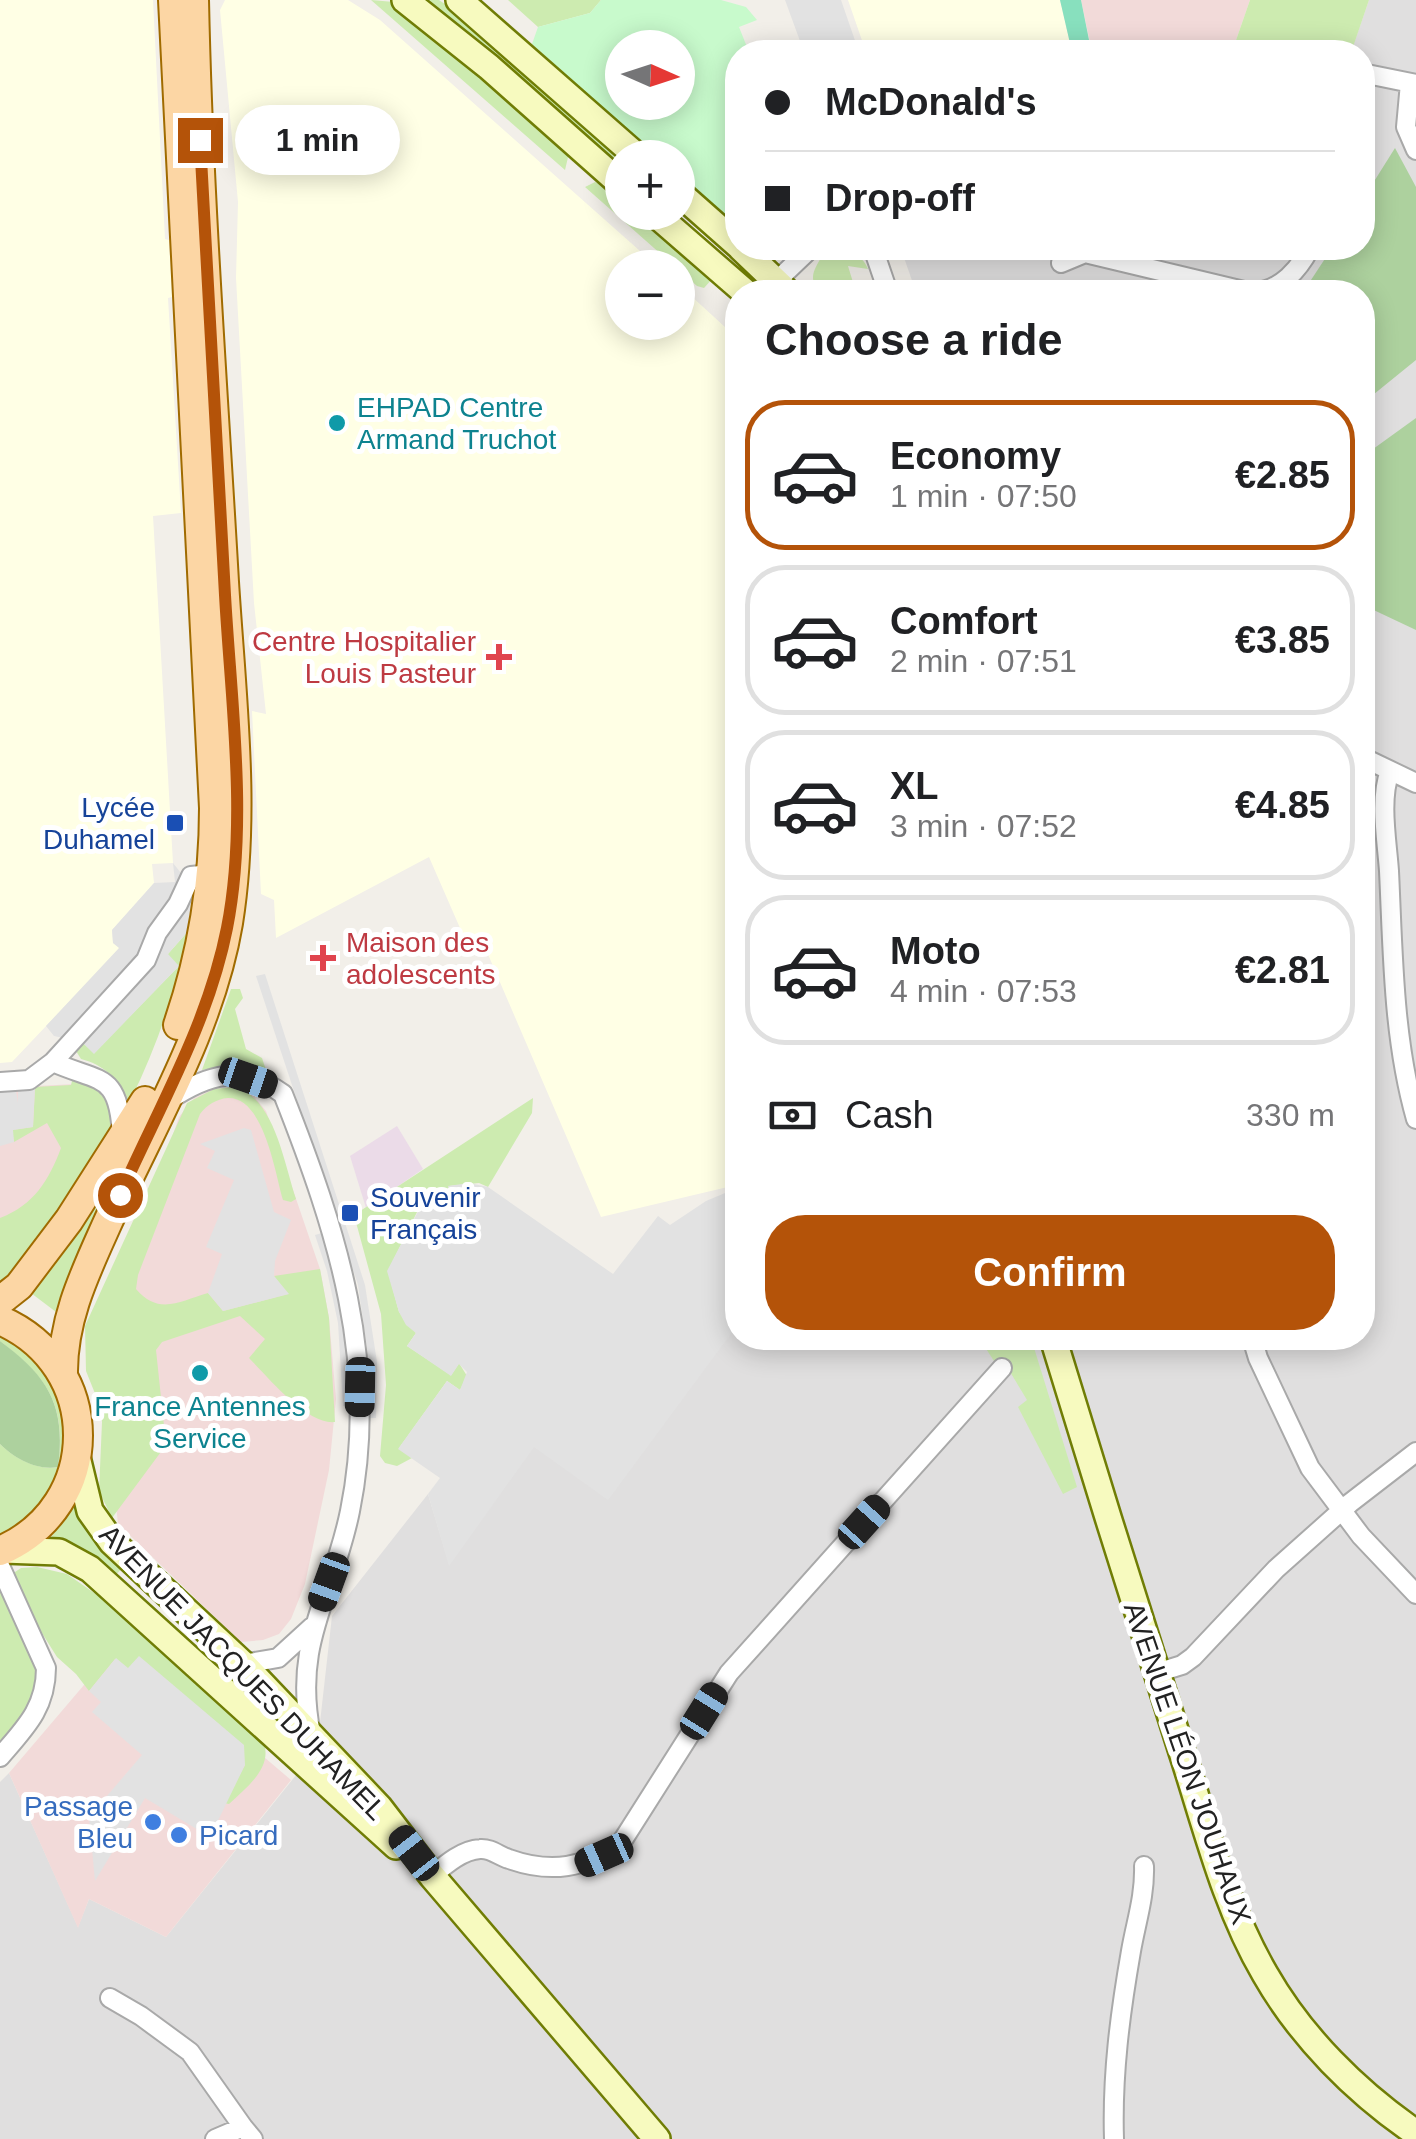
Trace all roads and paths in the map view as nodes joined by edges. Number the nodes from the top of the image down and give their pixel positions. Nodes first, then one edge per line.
1 (173, 0) edge
2 (194, 0) edge
3 (405, 0) edge
4 (459, 0) edge
5 (1375, 76) edge
6 (1413, 83) edge
7 (618, 140) edge
8 (1416, 150) edge
9 (605, 170) edge
10 (695, 207) edge
11 (674, 230) edge
12 (725, 234) edge
13 (751, 260) edge
14 (801, 260) edge
15 (1068, 260) edge
16 (1114, 260) edge
17 (1302, 260) edge
18 (1061, 263) dead end
19 (731, 280) edge
20 (768, 280) edge
21 (784, 280) edge
22 (1198, 280) edge
23 (1284, 280) edge
24 (1375, 764) edge
25 (1390, 771) junction
26 (1416, 783) edge
27 (211, 874) junction
28 (53, 1062) junction
29 (0, 1082) edge
30 (164, 1102) junction
31 (1416, 1118) edge
32 (123, 1140) junction
33 (0, 1301) edge
34 (0, 1320) edge
35 (1057, 1350) edge
36 (1256, 1350) edge
37 (1002, 1368) dead end
38 (63, 1375) junction
39 (1416, 1452) edge
40 (77, 1458) junction
41 (1343, 1512) junction
42 (1, 1556) edge
43 (1416, 1594) edge
44 (312, 1627) junction
45 (243, 1664) junction
46 (1156, 1673) junction
47 (303, 1744) junction
48 (0, 1756) edge
49 (1144, 1866) dead end
50 (432, 1876) junction
51 (110, 1998) dead end
52 (248, 2133) edge
53 (1416, 2133) edge
54 (215, 2139) edge
55 (657, 2139) edge
56 (1114, 2139) edge

1 - 27 main road
2 - 30 main road
3 - 9 main road
4 - 7 main road
5 - 6 street
6 - 8 street
10 - 12 main road
11 - 19 main road
13 - 20 main road
14 - 21 street
15 - 18 street
16 - 22 street
17 - 23 street
24 - 25 street
25 - 26 street
25 - 31 street
27 - 28 street
27 - 32 main road
28 - 29 street
28 - 32 street
30 - 38 main road
30 - 44 street
32 - 33 main road
34 - 38 main road
35 - 46 main road, AVENUE LÉON JOUHAUX
36 - 41 street
37 - 50 street
38 - 40 main road
39 - 41 street
40 - 42 main road
40 - 45 main road, AVENUE JACQUES DUHAMEL
41 - 43 street
41 - 46 street
42 - 47 main road, AVENUE JACQUES DUHAMEL
42 - 48 street
44 - 45 street
44 - 47 street
45 - 47 main road, AVENUE JACQUES DUHAMEL
46 - 53 main road, AVENUE LÉON JOUHAUX
47 - 50 main road, AVENUE JACQUES DUHAMEL
49 - 56 street
50 - 55 main road, AVENUE JACQUES DUHAMEL
51 - 52 street
52 - 54 street

